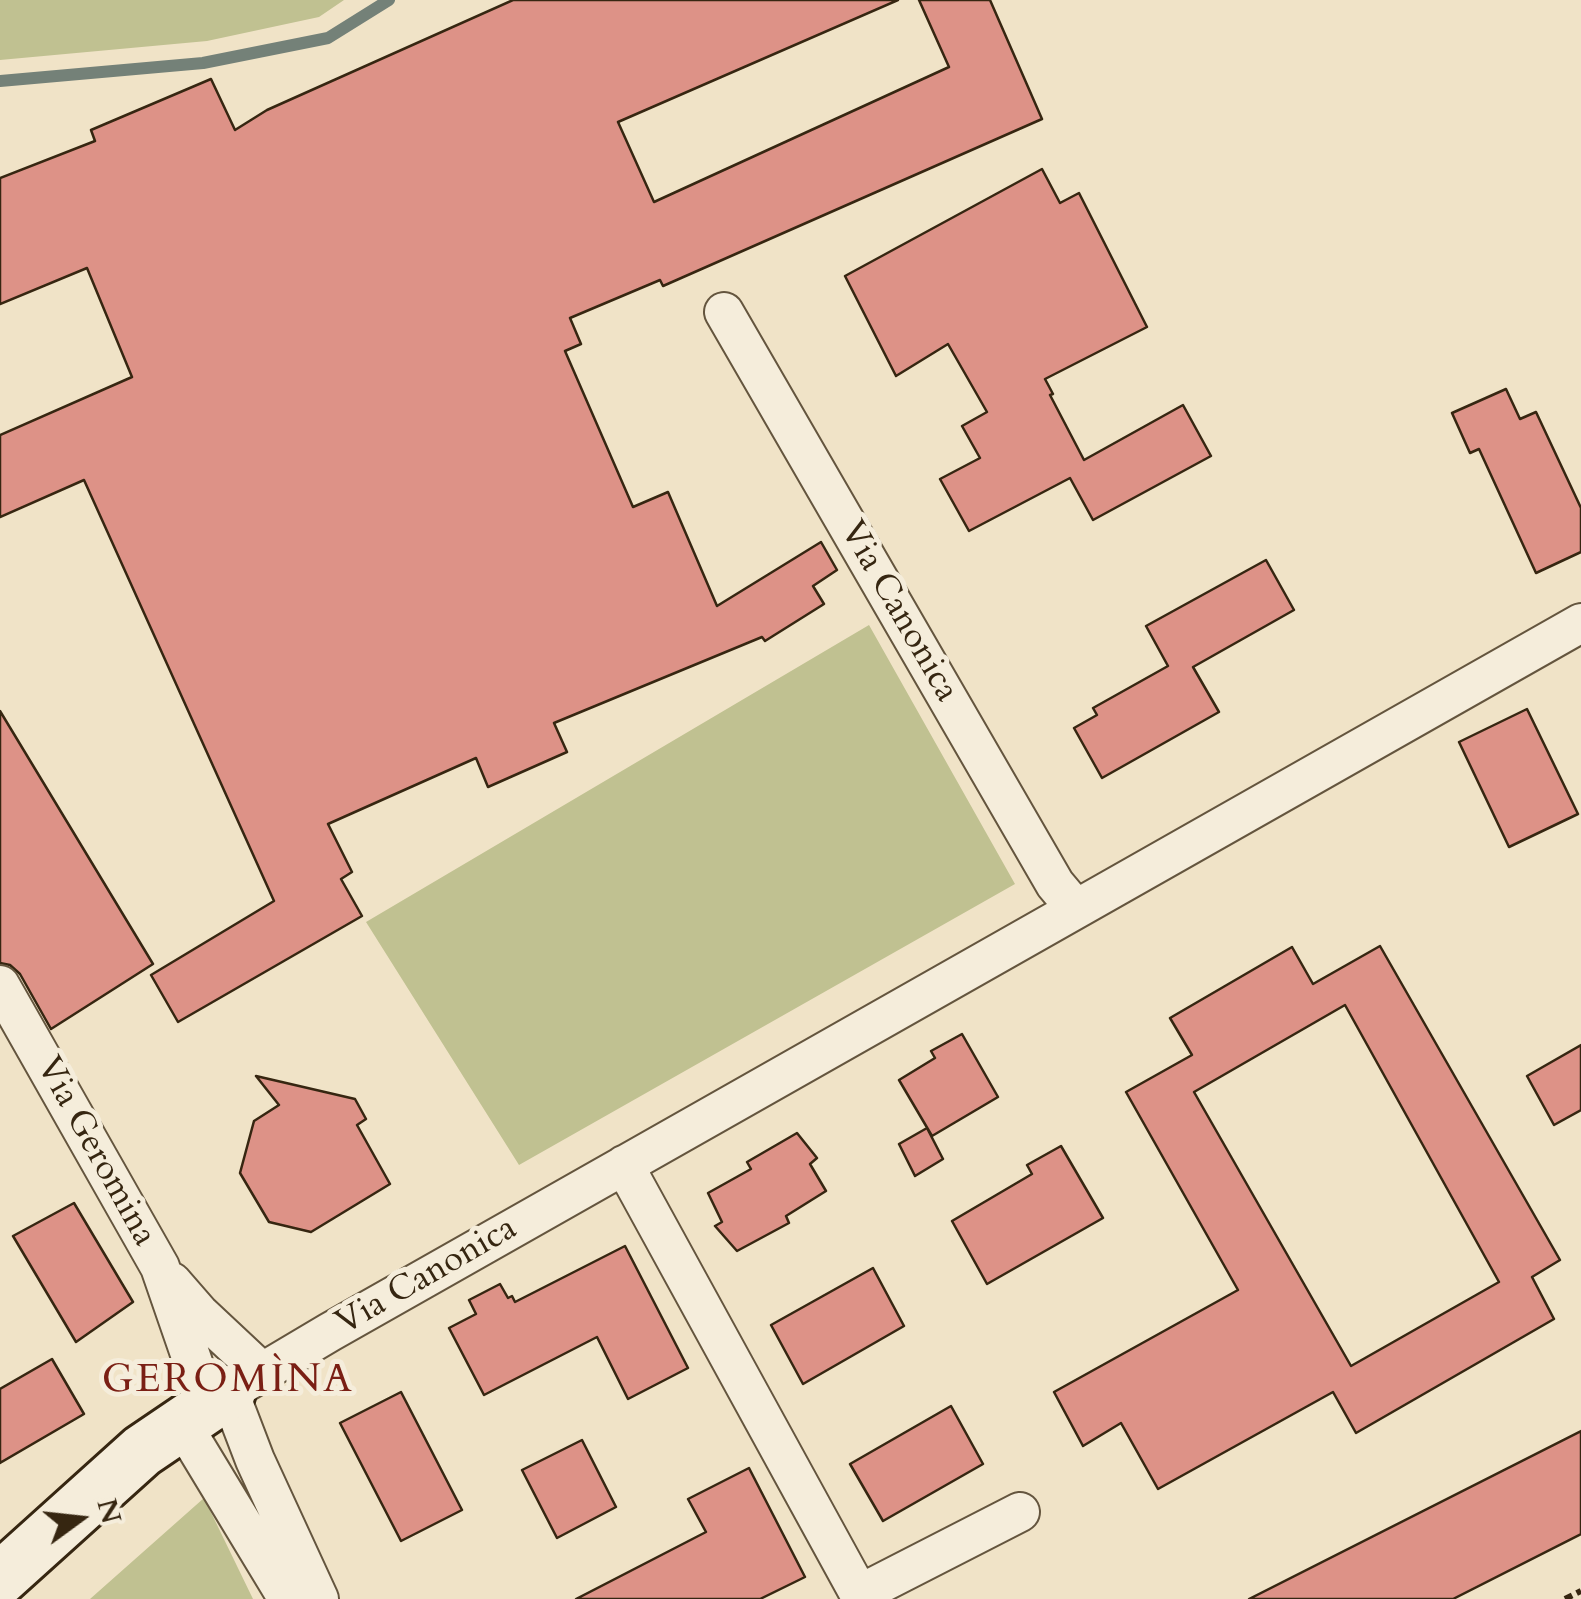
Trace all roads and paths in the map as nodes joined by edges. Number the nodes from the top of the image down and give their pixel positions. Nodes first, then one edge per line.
1 (724, 312) dead end
2 (1581, 623) edge
3 (1076, 909) junction
4 (0, 985) edge
5 (624, 1165) junction
6 (160, 1268) junction
7 (220, 1399) junction
8 (1020, 1512) dead end
9 (0, 1579) edge
10 (1581, 1591) edge
11 (852, 1594) edge
12 (288, 1599) edge
13 (318, 1599) edge
14 (1565, 1599) edge

1 - 3 street, Via Canonica
2 - 3 street, Via Canonica
3 - 5 street, Via Canonica
4 - 6 street, Via Geromina
5 - 7 street, Via Canonica
5 - 11 street
6 - 7 street, Via Geromina
6 - 7 street, Via Geromina
7 - 9 street, Via Canonica
7 - 12 street
7 - 13 street
8 - 11 street
10 - 14 path

